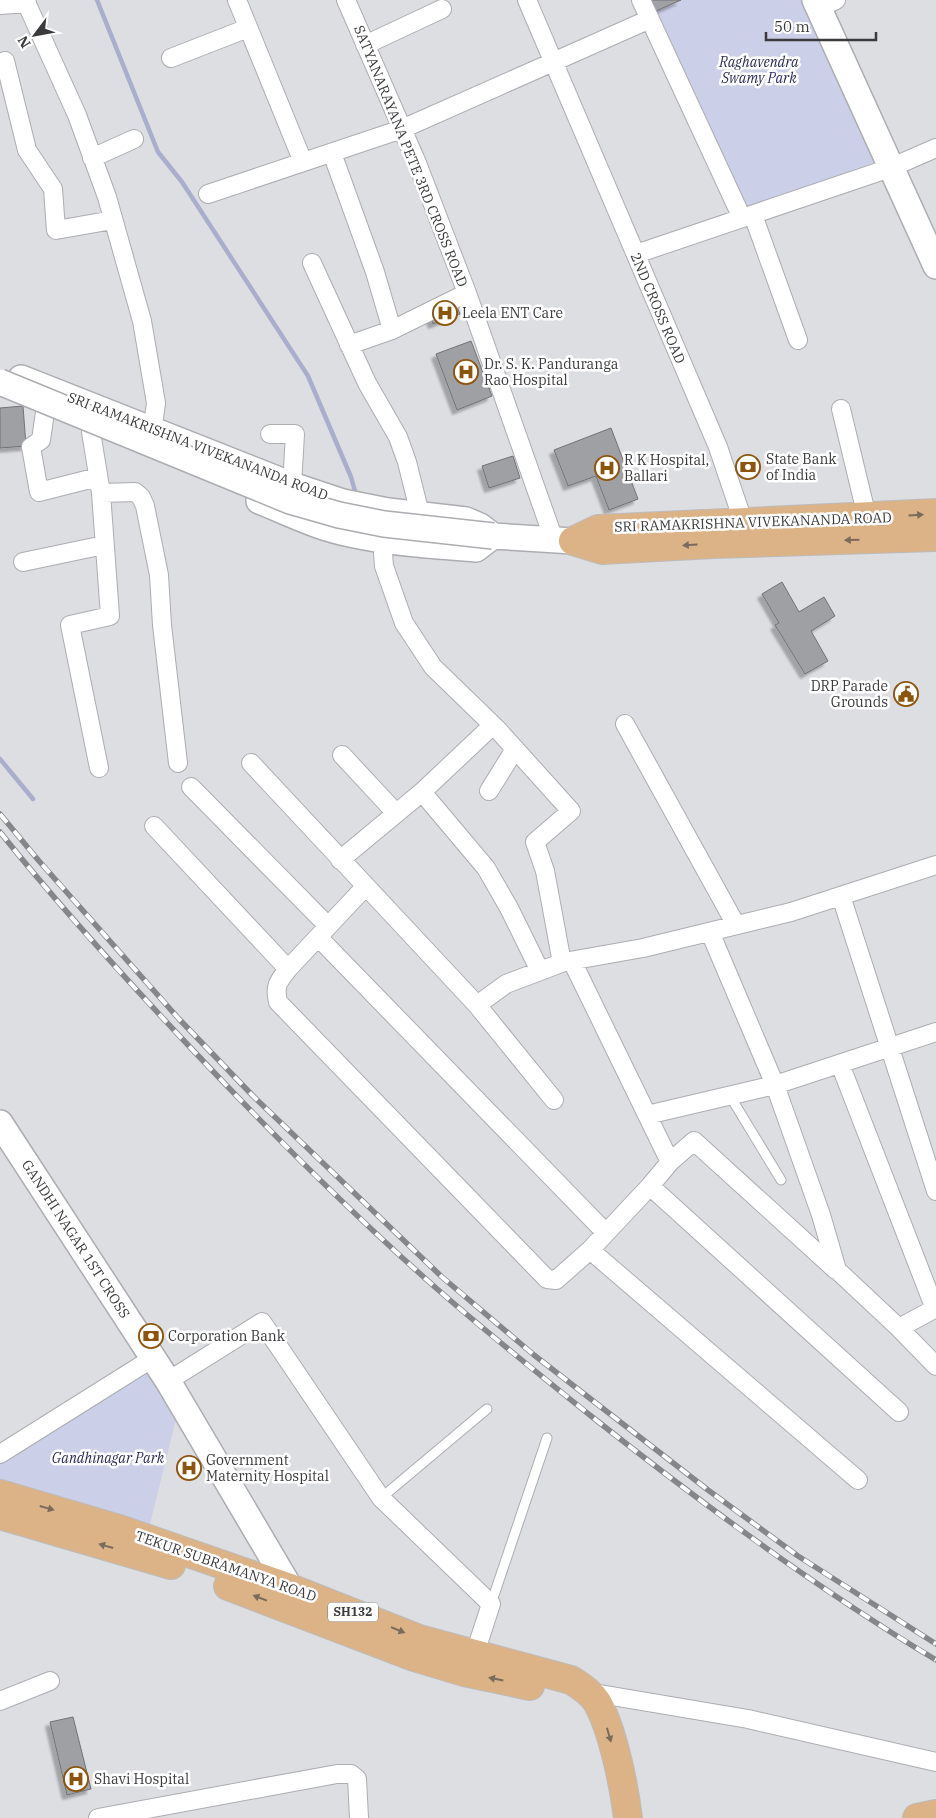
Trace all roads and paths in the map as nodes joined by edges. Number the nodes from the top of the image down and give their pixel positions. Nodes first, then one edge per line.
1 (237, 0) edge
2 (346, 0) edge
3 (527, 0) edge
4 (641, 0) edge
5 (26, 1) edge
6 (823, 3) edge
7 (0, 5) edge
8 (442, 9) dead end
9 (650, 19) junction
10 (248, 28) junction
11 (365, 45) junction
12 (171, 58) dead end
13 (4, 61) dead end
14 (554, 61) junction
15 (402, 130) junction
16 (134, 139) dead end
17 (936, 148) edge
18 (332, 153) junction
19 (92, 158) junction
20 (303, 162) junction
21 (890, 168) junction
22 (208, 194) dead end
23 (748, 216) junction
24 (113, 220) junction
25 (636, 254) junction
26 (312, 263) dead end
27 (936, 266) edge
28 (468, 293) junction
29 (392, 330) junction
30 (798, 340) dead end
31 (349, 346) junction
32 (0, 370) edge
33 (0, 382) edge
34 (0, 396) edge
35 (841, 409) dead end
36 (44, 412) junction
37 (80, 428) junction
38 (152, 429) junction
39 (270, 434) dead end
40 (149, 456) junction
41 (100, 485) junction
42 (292, 485) junction
43 (936, 513) edge
44 (420, 514) junction
45 (867, 517) junction
46 (743, 521) junction
47 (493, 536) junction
48 (936, 537) edge
49 (382, 540) junction
50 (563, 540) junction
51 (104, 545) junction
52 (23, 562) dead end
53 (625, 724) dead end
54 (493, 726) junction
55 (516, 749) junction
56 (342, 754) dead end
57 (178, 763) dead end
58 (251, 763) dead end
59 (99, 768) dead end
60 (191, 787) dead end
61 (489, 791) dead end
62 (422, 792) junction
63 (396, 812) junction
64 (154, 826) dead end
65 (340, 860) junction
66 (936, 865) edge
67 (365, 887) junction
68 (842, 896) junction
69 (736, 925) junction
70 (323, 932) junction
71 (710, 932) junction
72 (567, 962) junction
73 (288, 968) junction
74 (540, 971) junction
75 (477, 1005) junction
76 (936, 1032) edge
77 (890, 1046) junction
78 (840, 1064) junction
79 (775, 1085) junction
80 (730, 1096) junction
81 (554, 1100) dead end
82 (648, 1116) junction
83 (0, 1123) edge
84 (670, 1162) junction
85 (781, 1180) dead end
86 (650, 1186) junction
87 (936, 1191) edge
88 (606, 1233) junction
89 (590, 1250) junction
90 (837, 1270) junction
91 (935, 1308) edge
92 (899, 1328) junction
93 (153, 1358) junction
94 (936, 1366) edge
95 (168, 1381) junction
96 (487, 1409) dead end
97 (899, 1412) dead end
98 (547, 1438) dead end
99 (0, 1454) edge
100 (858, 1480) dead end
101 (0, 1494) edge
102 (381, 1498) junction
103 (0, 1515) edge
104 (290, 1588) junction
105 (491, 1604) junction
106 (306, 1615) junction
107 (475, 1653) junction
108 (50, 1681) dead end
109 (588, 1692) junction
110 (0, 1701) edge
111 (936, 1762) edge
112 (936, 1814) edge
113 (625, 1815) edge
114 (98, 1818) edge
115 (359, 1818) edge
116 (917, 1818) edge

1 - 10 street
2 - 11 street, SATYANARAYANA PETE 3RD CROSS ROAD
3 - 14 street, 2ND CROSS ROAD
4 - 9 street
5 - 7 street
5 - 19 street
6 - 21 main road
8 - 11 street
9 - 14 street
9 - 23 street
10 - 12 street
10 - 20 street
11 - 15 street, SATYANARAYANA PETE 3RD CROSS ROAD
13 - 24 street
14 - 15 street
14 - 25 street, 2ND CROSS ROAD
15 - 18 street
15 - 28 street, SATYANARAYANA PETE 3RD CROSS ROAD
16 - 19 street
17 - 21 street
18 - 20 street
18 - 29 street
19 - 24 street
20 - 22 street
21 - 23 street
21 - 27 main road
23 - 25 street
23 - 30 street
24 - 38 street
25 - 46 street, 2ND CROSS ROAD
26 - 31 street
28 - 29 street
28 - 50 street, SATYANARAYANA PETE 3RD CROSS ROAD
29 - 31 street
31 - 44 street
32 - 38 main road, SRI RAMAKRISHNA VIVEKANANDA ROAD
33 - 47 main road, bridge
34 - 36 main road, SRI RAMAKRISHNA VIVEKANANDA ROAD
35 - 45 street
36 - 37 main road, SRI RAMAKRISHNA VIVEKANANDA ROAD
36 - 41 street
37 - 40 main road, SRI RAMAKRISHNA VIVEKANANDA ROAD
37 - 41 street
38 - 40 street
38 - 42 main road, SRI RAMAKRISHNA VIVEKANANDA ROAD
39 - 42 street
40 - 49 main road, SRI RAMAKRISHNA VIVEKANANDA ROAD
41 - 51 street
41 - 57 street
42 - 44 main road, SRI RAMAKRISHNA VIVEKANANDA ROAD
45 -> 43 main road, SRI RAMAKRISHNA VIVEKANANDA ROAD
44 - 47 main road, SRI RAMAKRISHNA VIVEKANANDA ROAD
45 - 46 main road, SRI RAMAKRISHNA VIVEKANANDA ROAD
46 - 50 main road, SRI RAMAKRISHNA VIVEKANANDA ROAD
47 - 49 main road, SRI RAMAKRISHNA VIVEKANANDA ROAD
47 - 50 main road, SRI RAMAKRISHNA VIVEKANANDA ROAD
48 -> 50 main road, SRI RAMAKRISHNA VIVEKANANDA ROAD
49 - 54 street
51 - 52 street
51 - 59 street
53 - 69 street
54 - 55 street
54 - 62 street
55 - 61 street
55 - 72 street
56 - 63 street
58 - 65 street
60 - 70 street
62 - 63 street
62 - 74 street
63 - 65 street
64 - 73 street
65 - 67 street
66 - 68 street
67 - 70 street
67 - 75 street
68 - 69 street
68 - 77 street
69 - 71 street
70 - 73 street
70 - 88 street
71 - 72 street
71 - 79 street
72 - 74 street
72 - 82 street
73 - 89 street
74 - 75 street
75 - 81 street
76 - 77 street
77 - 78 street
77 - 87 street
78 - 79 street
78 - 91 street
79 - 80 street
79 - 90 street
80 - 82 street
80 - 85 lane
82 - 84 street
83 - 93 main road, GANDHI NAGAR 1ST CROSS
84 - 86 street
84 - 90 street
86 - 88 street
86 - 97 street
88 - 89 street
89 - 100 street
90 - 92 street
91 - 92 street
92 - 94 street
93 - 95 main road, GANDHI NAGAR 1ST CROSS
93 - 99 street
95 - 102 street
95 - 104 main road, GANDHI NAGAR 1ST CROSS
96 - 102 lane
98 - 105 lane
101 -> 104 main road, TEKUR SUBRAMANYA ROAD / SH132
102 - 105 street
106 -> 103 main road, TEKUR SUBRAMANYA ROAD / SH132
104 - 106 main road, GANDHI NAGAR 1ST CROSS
104 -> 107 main road, TEKUR SUBRAMANYA ROAD / SH132
105 - 107 street
113 -> 106 main road, TEKUR SUBRAMANYA ROAD / SH132
107 - 109 main road, TEKUR SUBRAMANYA ROAD / SH132
108 - 110 street
109 - 111 street
109 -> 113 main road, TEKUR SUBRAMANYA ROAD / SH132
112 - 116 main road
114 - 115 street

